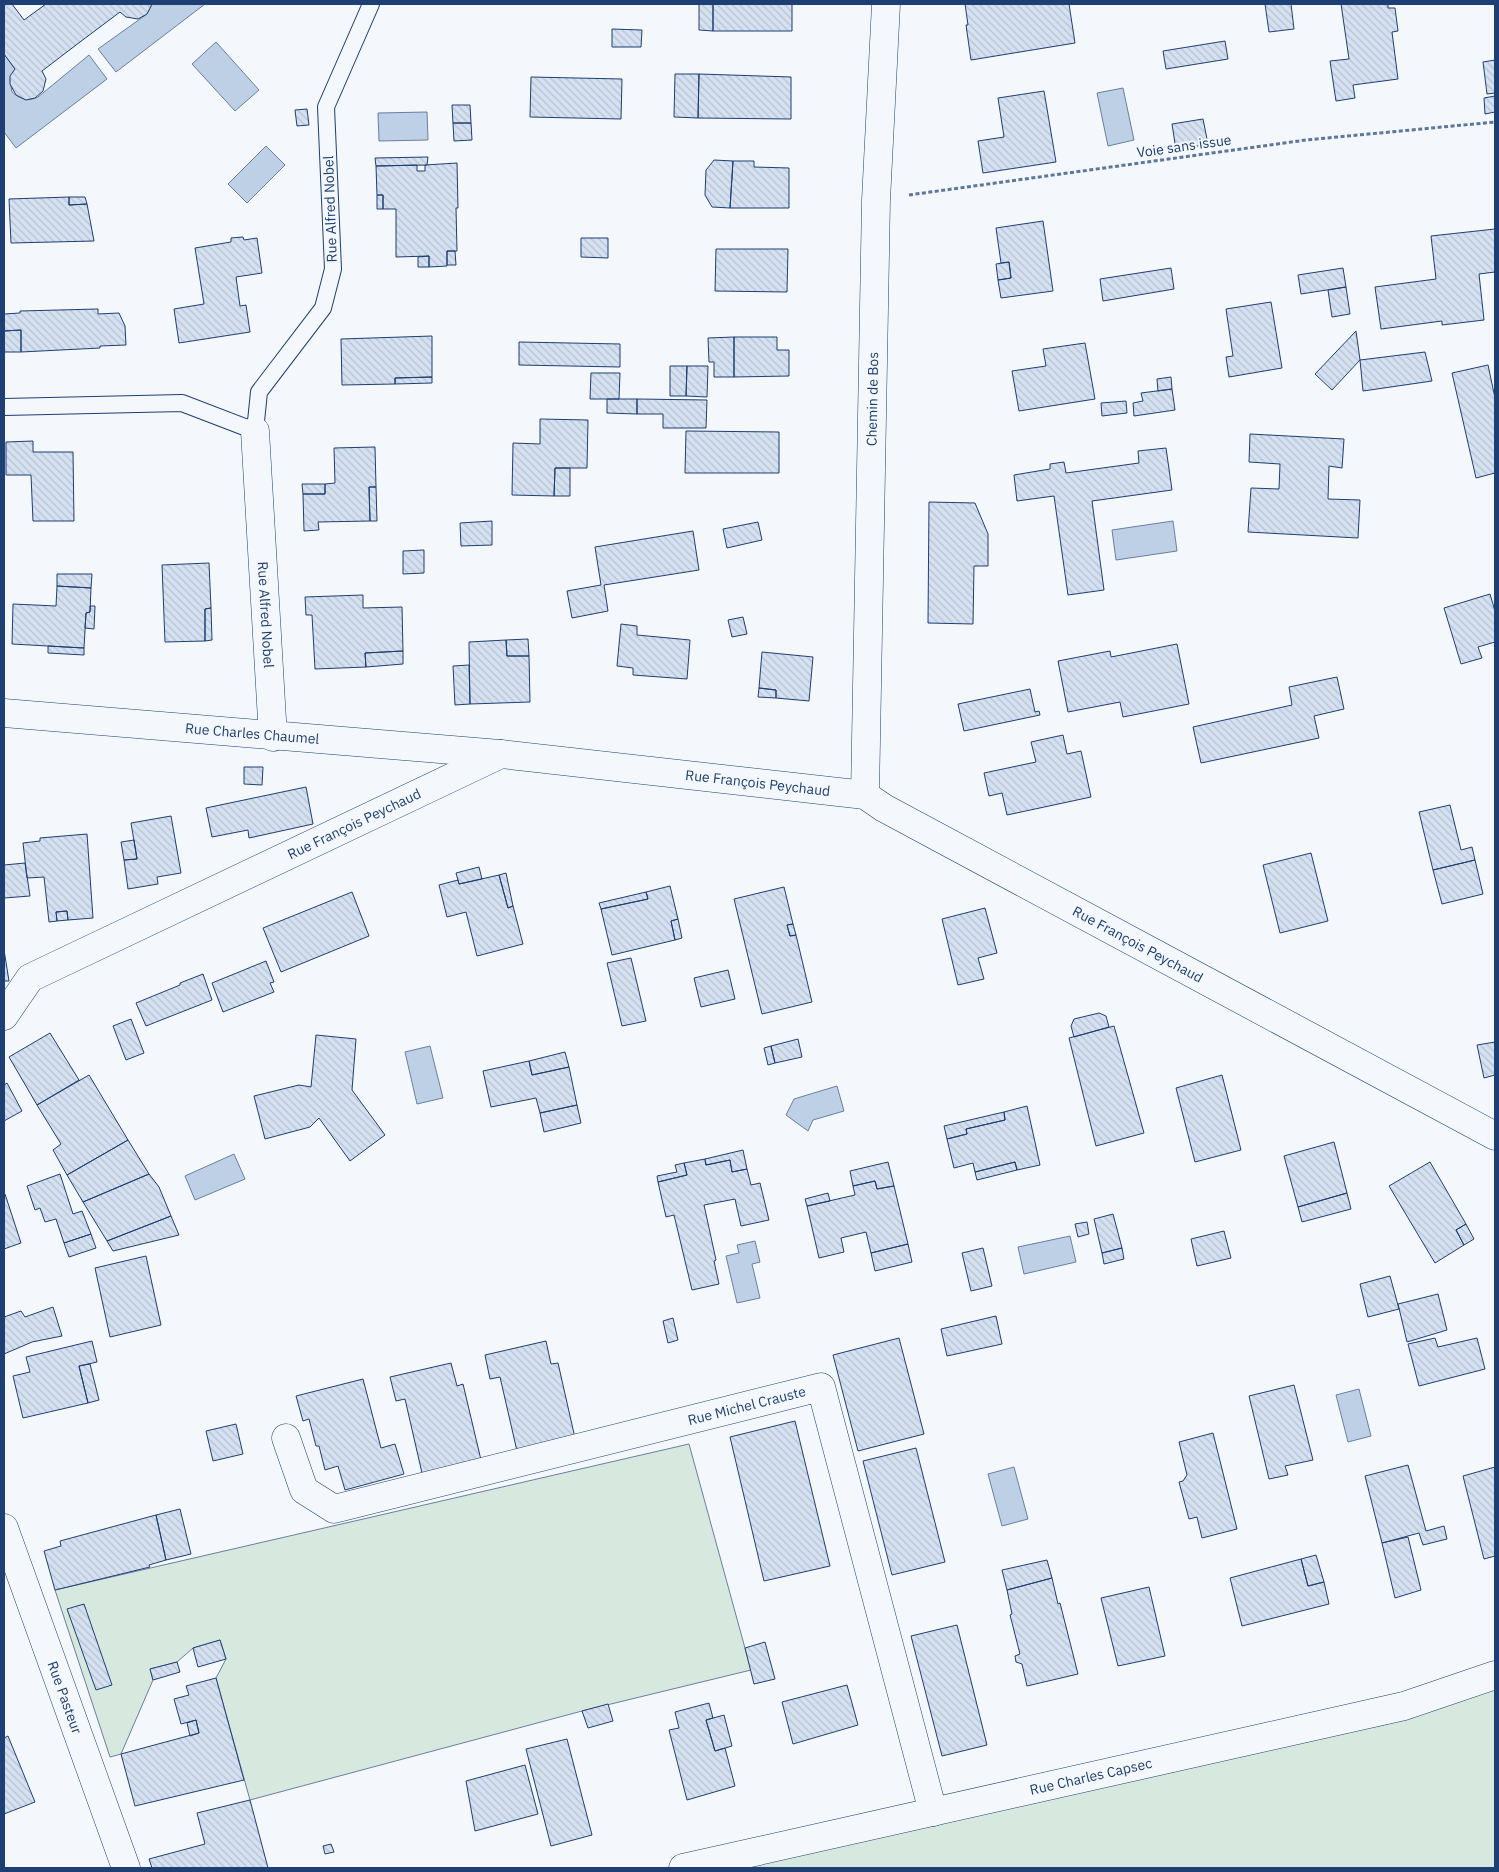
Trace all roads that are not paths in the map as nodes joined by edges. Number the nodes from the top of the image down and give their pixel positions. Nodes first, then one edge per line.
1 (371, 4) edge
2 (886, 4) edge
3 (4, 407) edge
4 (255, 431) junction
5 (4, 713) edge
6 (273, 737) junction
7 (501, 754) junction
8 (865, 795) junction
9 (30, 978) junction
10 (4, 988) edge
11 (4, 1016) edge
12 (1495, 1136) edge
13 (286, 1438) dead end
14 (4, 1528) edge
15 (1495, 1675) edge
16 (933, 1812) junction
17 (126, 1868) edge
18 (683, 1868) edge

1 - 4 lane, Rue Alfred Nobel
2 - 8 street, Chemin de Bos
3 - 4 lane
4 - 6 street, Rue Alfred Nobel
5 - 6 street, Rue Charles Chaumel
6 - 7 street, Rue Charles Chaumel
7 - 8 street, Rue François Peychaud
7 - 9 street, Rue François Peychaud
8 - 12 street, Rue François Peychaud
9 - 10 street, Rue François Peychaud
9 - 11 street
13 - 16 street, Rue Michel Crauste
14 - 17 street, Rue Pasteur
15 - 16 street, Rue Charles Capsec
16 - 18 street, Rue Charles Capsec

